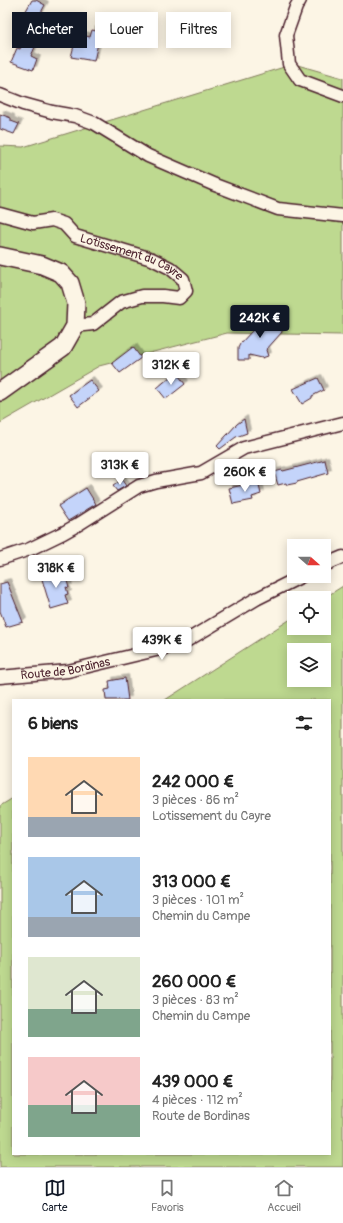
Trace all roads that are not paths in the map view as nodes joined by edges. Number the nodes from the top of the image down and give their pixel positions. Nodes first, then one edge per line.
1 (300, 0) edge
2 (0, 94) edge
3 (343, 96) edge
4 (0, 214) edge
5 (343, 216) edge
6 (0, 256) edge
7 (75, 326) junction
8 (0, 392) edge
9 (343, 423) edge
10 (343, 557) edge
11 (0, 559) edge
12 (331, 562) edge
13 (288, 583) edge
14 (0, 677) edge

1 - 3 street
2 - 5 street
4 - 7 street, Lotissement du Cayre
6 - 7 street
7 - 8 street
9 - 11 street
10 - 12 street
13 - 14 street, Route de Bordinas

